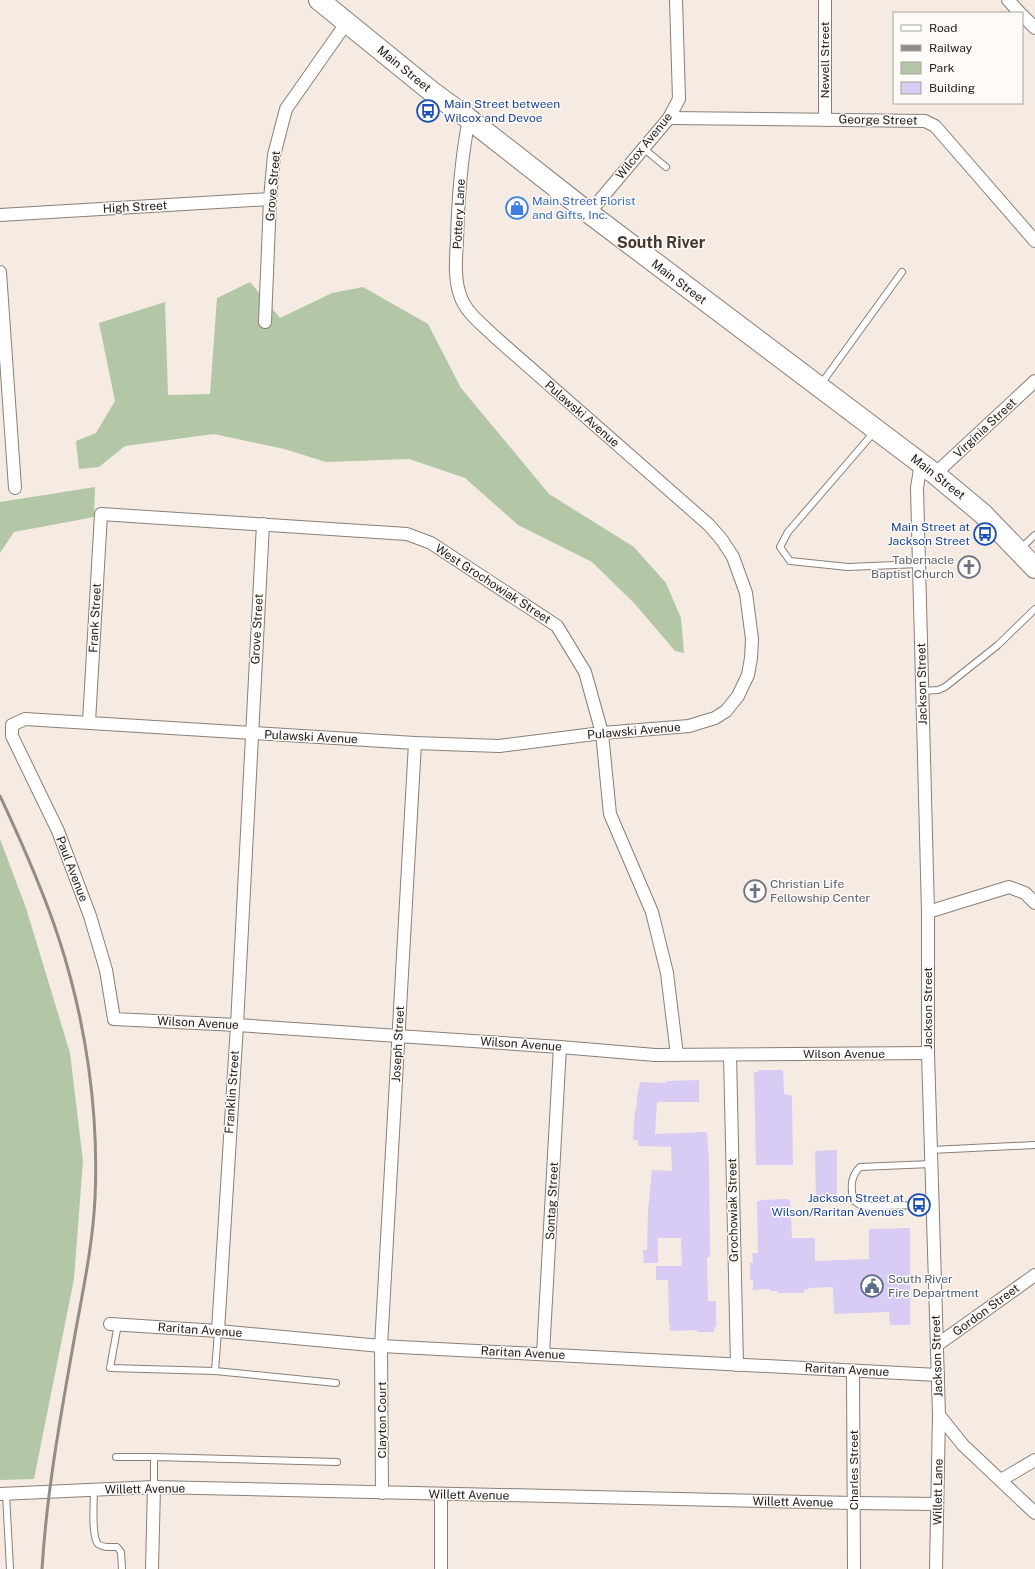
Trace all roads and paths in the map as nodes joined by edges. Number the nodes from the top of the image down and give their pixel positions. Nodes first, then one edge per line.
1 (319, 0) edge
2 (676, 0) edge
3 (825, 0) edge
4 (1008, 0) edge
5 (1019, 12) edge
6 (1023, 16) edge
7 (347, 22) junction
8 (1035, 28) edge
9 (669, 118) junction
10 (469, 119) junction
11 (825, 120) junction
12 (643, 148) junction
13 (666, 167) dead end
14 (270, 199) junction
15 (589, 213) junction
16 (0, 215) edge
17 (1035, 241) edge
18 (0, 272) edge
19 (902, 272) dead end
20 (466, 308) joint
21 (265, 322) dead end
22 (1035, 381) edge
23 (819, 386) junction
24 (876, 430) junction
25 (928, 469) junction
26 (15, 488) dead end
27 (101, 514) joint
28 (263, 524) junction
29 (1035, 535) edge
30 (1018, 550) junction
31 (919, 564) junction
32 (1035, 568) edge
33 (1035, 609) edge
34 (922, 692) junction
35 (89, 722) junction
36 (12, 725) joint
37 (251, 733) junction
38 (602, 733) junction
39 (415, 743) junction
40 (1035, 903) edge
41 (928, 912) junction
42 (114, 1019) joint
43 (237, 1025) junction
44 (398, 1036) junction
45 (560, 1047) junction
46 (928, 1053) junction
47 (730, 1054) junction
48 (677, 1055) junction
49 (1035, 1145) edge
50 (931, 1150) junction
51 (931, 1164) junction
52 (933, 1205) junction
53 (1035, 1275) edge
54 (114, 1324) joint
55 (218, 1331) junction
56 (937, 1345) junction
57 (381, 1346) junction
58 (543, 1354) junction
59 (737, 1365) junction
60 (215, 1371) junction
61 (853, 1371) junction
62 (938, 1375) junction
63 (336, 1383) dead end
64 (939, 1415) junction
65 (116, 1457) dead end
66 (154, 1457) junction
67 (1035, 1460) edge
68 (337, 1462) dead end
69 (1001, 1480) junction
70 (154, 1487) junction
71 (94, 1490) junction
72 (382, 1493) junction
73 (3, 1494) edge
74 (441, 1494) junction
75 (854, 1503) junction
76 (937, 1504) junction
77 (1035, 1513) edge
78 (10, 1569) edge
79 (122, 1569) edge
80 (152, 1569) edge
81 (441, 1569) edge
82 (854, 1569) edge
83 (936, 1569) edge

1 - 7 main road, Main Street
2 - 9 street, Wilcox Avenue
3 - 11 street, Newell Street
4 - 5 street
6 - 8 street
7 - 10 main road, Main Street
7 - 14 street, Grove Street
9 - 11 street, George Street
9 - 12 street, Wilcox Avenue
10 - 15 main road, Main Street
10 - 20 street, Pottery Lane
11 - 17 street, George Street
12 - 13 lane
12 - 15 street, Wilcox Avenue
14 - 16 street, High Street
14 - 21 street, Grove Street
15 - 23 main road, Main Street
18 - 26 street
19 - 23 lane
20 - 38 street, Pulawski Avenue
22 - 25 street, Virginia Street
23 - 24 main road, Main Street
24 - 25 main road, Main Street
24 - 31 lane
25 - 30 main road, Main Street
25 - 31 street, Jackson Street
27 - 28 street, West Grochowiak Street
27 - 35 street, Frank Street
28 - 37 street, Grove Street
28 - 38 street, West Grochowiak Street
29 - 30 lane
30 - 32 main road, Main Street
31 - 34 street, Jackson Street
33 - 34 lane
34 - 41 street, Jackson Street
35 - 36 street, Pulawski Avenue
35 - 37 street, Pulawski Avenue
36 - 42 street, Paul Avenue
37 - 39 street, Pulawski Avenue
37 - 43 street, Franklin Street
38 - 39 street, Pulawski Avenue
38 - 48 street, West Grochowiak Street
39 - 44 street, Joseph Street
40 - 41 street
41 - 46 street, Jackson Street
42 - 43 street, Wilson Avenue
43 - 44 street, Wilson Avenue
43 - 55 street, Franklin Street
44 - 45 street, Wilson Avenue
44 - 57 street, Joseph Street
45 - 48 street, Wilson Avenue
45 - 58 street, Sontag Street
46 - 47 street, Wilson Avenue
46 - 50 street, Jackson Street
47 - 48 street, Wilson Avenue
47 - 59 street, Grochowiak Street
49 - 50 lane
50 - 51 street, Jackson Street
51 - 52 street, Jackson Street
51 - 52 lane
52 - 56 street, Jackson Street
53 - 56 street, Gordon Street
54 - 55 street, Raritan Avenue
54 - 60 lane
55 - 57 street, Raritan Avenue
55 - 60 lane
56 - 62 street, Jackson Street
57 - 58 street, Raritan Avenue
57 - 72 street, Clayton Court
58 - 59 street, Raritan Avenue
59 - 61 street, Raritan Avenue
60 - 63 lane
61 - 62 street, Raritan Avenue
61 - 75 street, Charles Street
62 - 64 street, Jackson Street
64 - 69 street, Jackson Street
64 - 76 street, Willett Lane
65 - 66 lane
66 - 68 lane
66 - 70 lane
67 - 69 street
69 - 77 street, Jackson Street
70 - 71 street, Willett Avenue
70 - 72 street, Willett Avenue
70 - 80 street
71 - 73 street, Willett Avenue
71 - 79 lane
72 - 74 street, Willett Avenue
73 - 78 lane
74 - 75 street, Willett Avenue
74 - 81 street
75 - 76 street, Willett Avenue
75 - 82 street, Charles Street
76 - 83 street, Willett Lane

